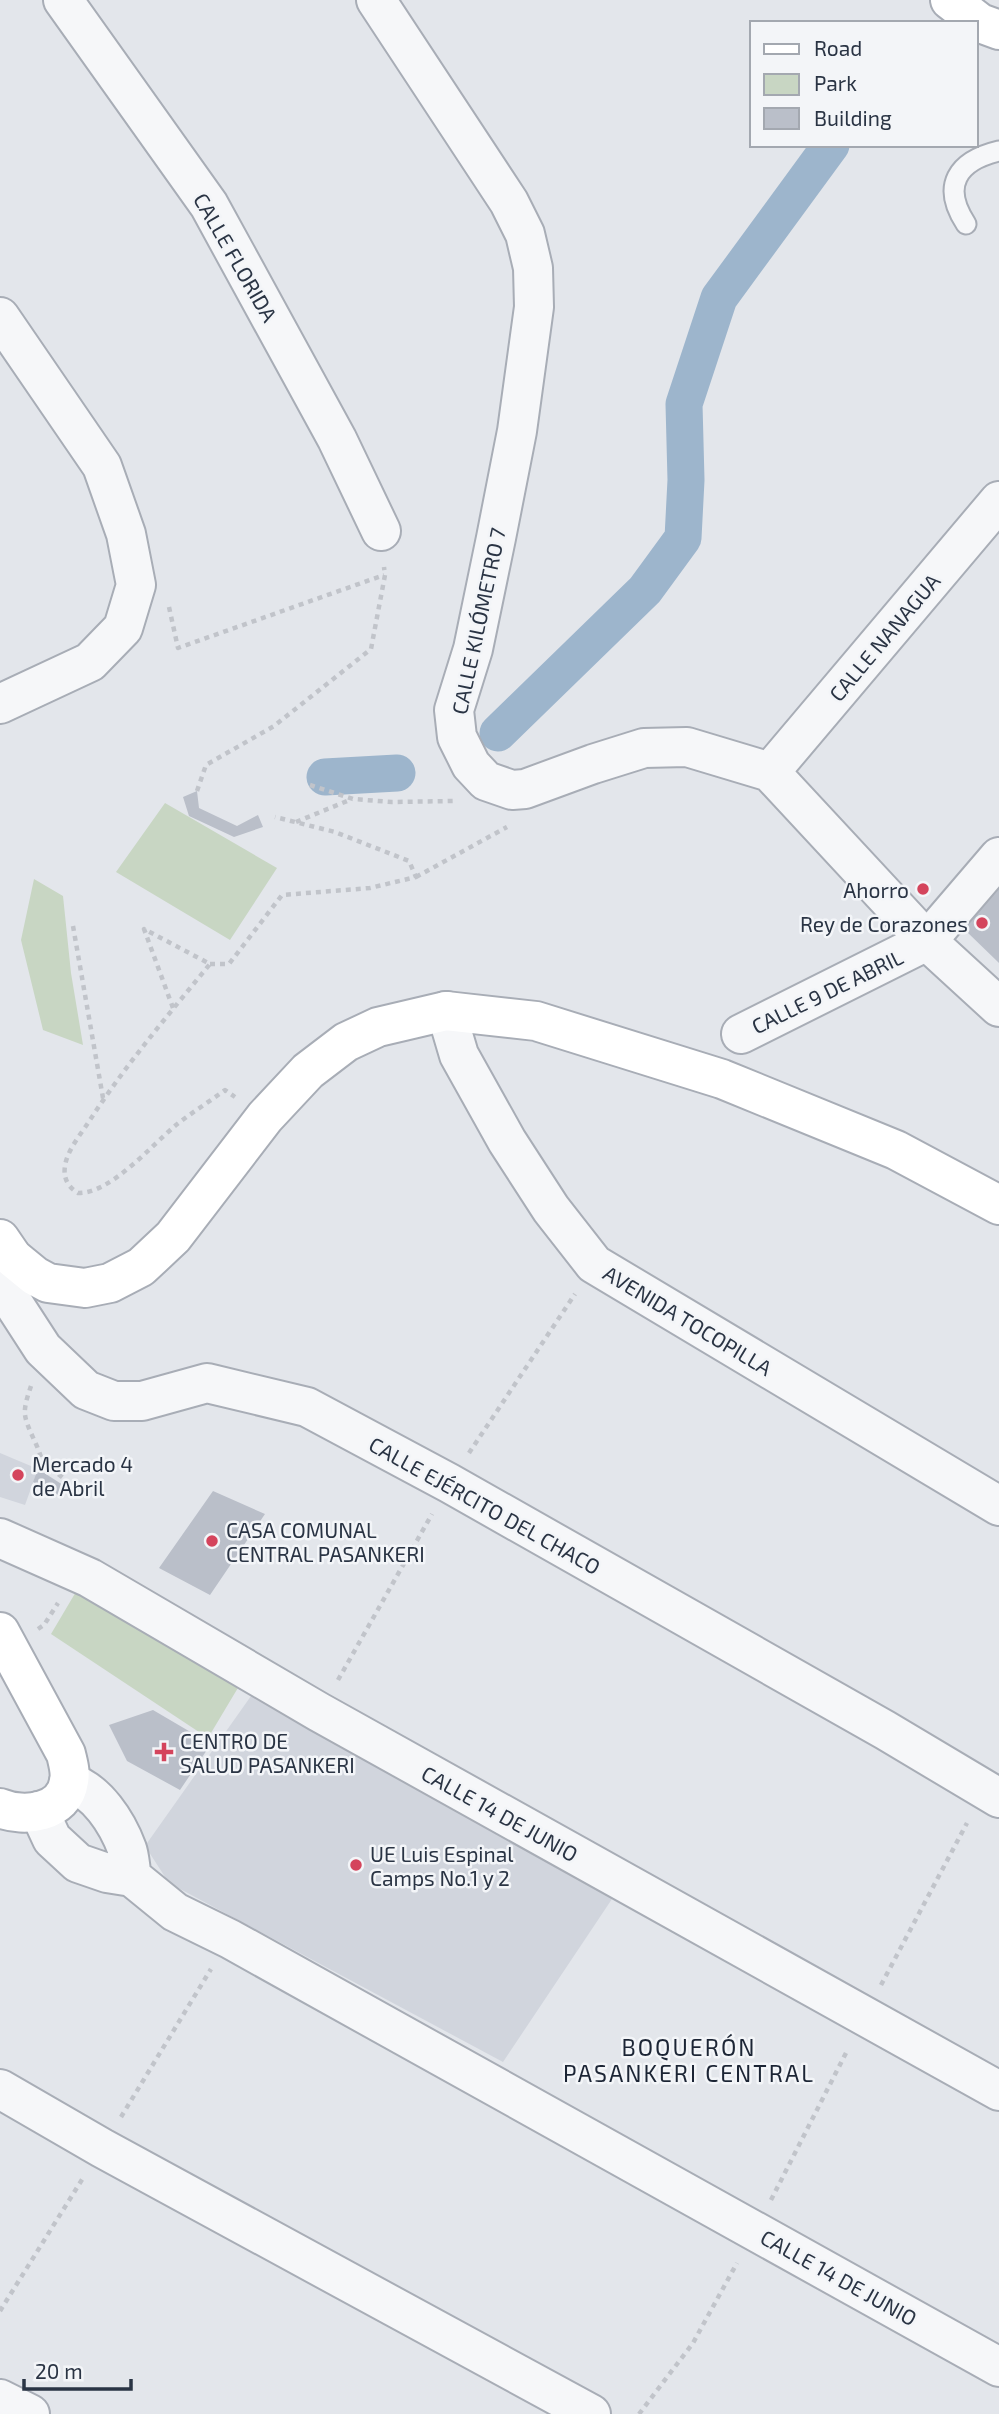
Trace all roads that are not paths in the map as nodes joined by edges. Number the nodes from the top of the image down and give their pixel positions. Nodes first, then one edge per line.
1 (63, 0) edge
2 (376, 0) edge
3 (950, 0) edge
4 (977, 21) edge
5 (978, 21) edge
6 (999, 30) edge
7 (999, 151) edge
8 (966, 224) dead end
9 (0, 317) edge
10 (999, 501) edge
11 (381, 531) dead end
12 (0, 704) edge
13 (770, 772) junction
14 (999, 858) edge
15 (927, 941) junction
16 (999, 1007) edge
17 (446, 1011) junction
18 (741, 1034) dead end
19 (999, 1205) edge
20 (7, 1248) edge
21 (999, 1506) edge
22 (0, 1538) edge
23 (0, 1632) edge
24 (69, 1782) junction
25 (992, 1793) edge
26 (0, 1808) edge
27 (39, 1811) junction
28 (132, 1877) junction
29 (0, 2089) edge
30 (999, 2091) edge
31 (999, 2367) edge
32 (0, 2399) edge
33 (30, 2414) edge
34 (591, 2414) edge

1 - 11 street, CALLE FLORIDA
2 - 13 street, CALLE KILÓMETRO 7
3 - 4 main road
5 - 6 main road
7 - 8 lane
9 - 12 street
10 - 13 street, CALLE NANAGUA
13 - 15 street
14 - 15 street, CALLE 9 DE ABRIL
15 - 16 street
15 - 18 street, CALLE 9 DE ABRIL
17 - 19 main road
17 - 20 main road
17 - 21 street, AVENIDA TOCOPILLA
20 - 25 street, CALLE EJÉRCITO DEL CHACO
22 - 30 street, CALLE 14 DE JUNIO
23 - 24 main road
24 - 27 main road
24 - 28 street
26 - 27 main road
27 - 28 street, CALLE 14 DE JUNIO
28 - 31 street, CALLE 14 DE JUNIO
29 - 34 street
32 - 33 street

